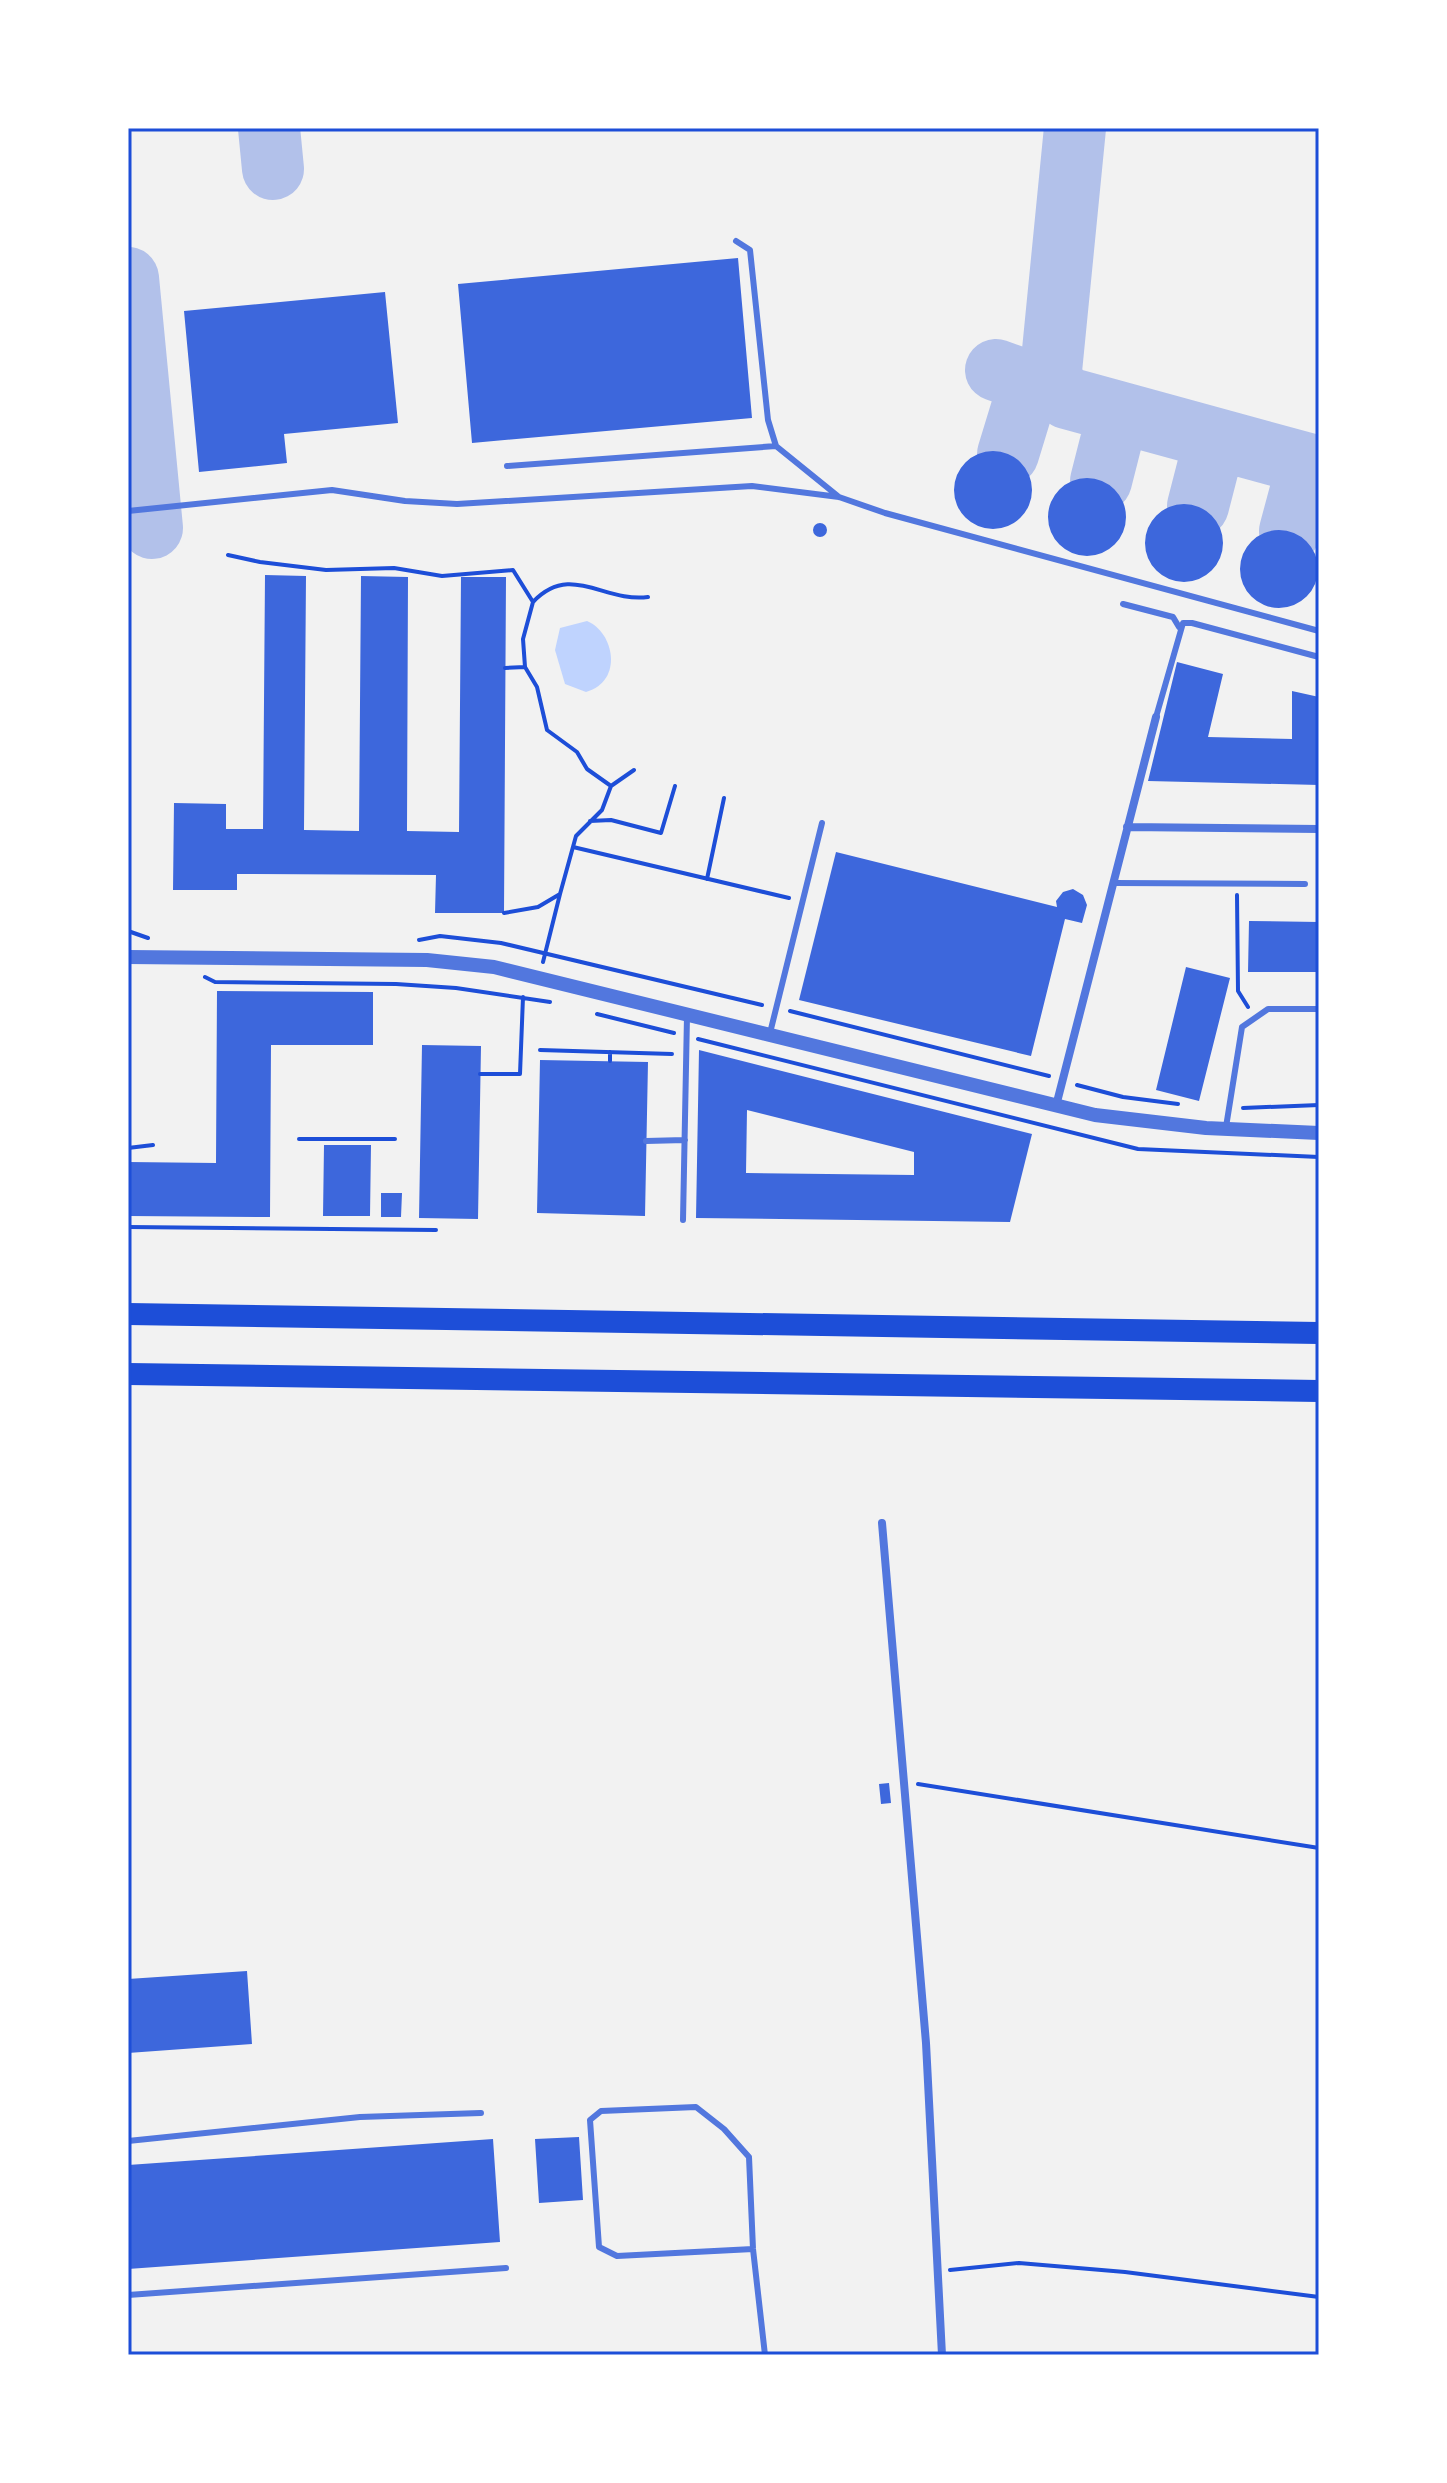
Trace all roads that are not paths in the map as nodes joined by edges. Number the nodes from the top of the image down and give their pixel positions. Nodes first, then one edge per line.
1 (736, 241) dead end
2 (776, 446) junction
3 (507, 466) dead end
4 (839, 497) junction
5 (128, 511) edge
6 (1123, 604) dead end
7 (1179, 628) junction
8 (1319, 631) edge
9 (1319, 657) edge
10 (1156, 717) joint
11 (822, 823) dead end
12 (1127, 827) junction
13 (1319, 829) edge
14 (1114, 883) junction
15 (1305, 884) dead end
16 (128, 957) edge
17 (1319, 1009) edge
18 (687, 1013) junction
19 (770, 1033) junction
20 (1056, 1106) junction
21 (1226, 1129) junction
22 (1319, 1133) edge
23 (685, 1140) junction
24 (646, 1141) dead end
25 (683, 1220) dead end
26 (128, 1314) edge
27 (1319, 1333) edge
28 (128, 1374) edge
29 (1319, 1391) edge
30 (882, 1523) dead end
31 (481, 2113) dead end
32 (128, 2141) edge
33 (753, 2249) junction
34 (506, 2268) dead end
35 (128, 2295) edge
36 (765, 2355) edge
37 (942, 2355) edge

1 - 2 lane
2 - 3 lane
2 - 4 lane
4 - 5 lane
4 - 8 lane
6 - 7 lane
7 - 9 lane
7 - 10 lane
10 - 12 street
11 - 19 lane
12 - 13 street
12 - 14 street
14 - 15 lane
14 - 20 street
16 - 18 street
17 - 21 lane
18 - 19 street
18 - 23 lane
19 - 20 street
20 - 21 street
21 - 22 street
23 - 24 lane
23 - 25 lane
26 - 27 highway
28 - 29 highway
30 - 37 street
31 - 32 lane
33 - 33 lane
33 - 36 lane
34 - 35 lane

